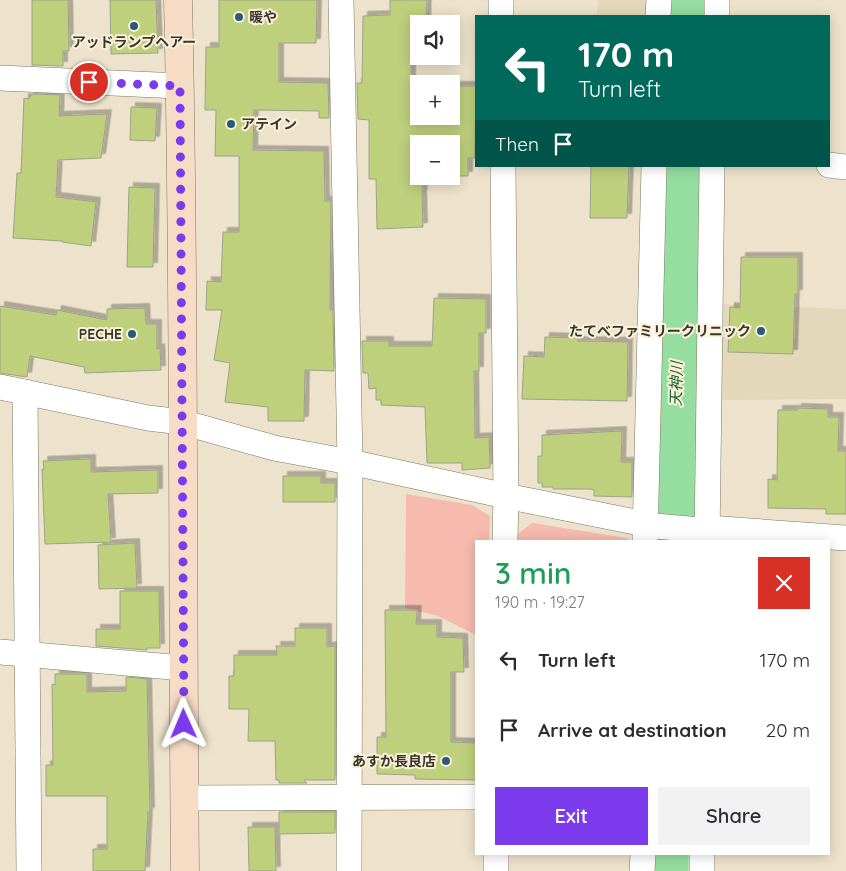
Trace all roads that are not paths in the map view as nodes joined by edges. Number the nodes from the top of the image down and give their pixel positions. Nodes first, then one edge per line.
1 (178, 0) edge
2 (341, 0) edge
3 (501, 0) edge
4 (659, 0) edge
5 (717, 0) edge
6 (501, 15) edge
7 (658, 15) edge
8 (717, 15) edge
9 (0, 78) edge
10 (180, 86) junction
11 (830, 165) edge
12 (846, 166) edge
13 (503, 167) edge
14 (654, 167) edge
15 (712, 167) edge
16 (0, 387) edge
17 (25, 392) junction
18 (182, 422) junction
19 (350, 462) junction
20 (506, 496) junction
21 (648, 530) edge
22 (705, 533) edge
23 (846, 538) edge
24 (505, 540) edge
25 (0, 652) edge
26 (28, 655) junction
27 (183, 668) junction
28 (349, 796) junction
29 (475, 797) edge
30 (184, 798) junction
31 (496, 855) edge
32 (643, 855) edge
33 (702, 855) edge
34 (29, 871) edge
35 (185, 871) edge
36 (349, 871) edge
37 (496, 871) edge
38 (642, 871) edge
39 (702, 871) edge

1 - 10 street
2 - 19 street
3 - 6 street
4 - 7 street
5 - 8 street
9 - 10 street
10 - 18 street
11 - 12 street
13 - 20 street
14 - 21 street
15 - 22 street
16 - 17 street
17 - 18 street
17 - 26 street
18 - 19 street
18 - 27 street
19 - 20 street
19 - 28 street
20 - 21 street
20 - 24 street
21 - 22 street
22 - 23 street
25 - 26 street
26 - 27 street
26 - 34 street
27 - 30 street
28 - 29 street
28 - 30 street
28 - 36 street
30 - 35 street
31 - 37 street
32 - 38 street
33 - 39 street

